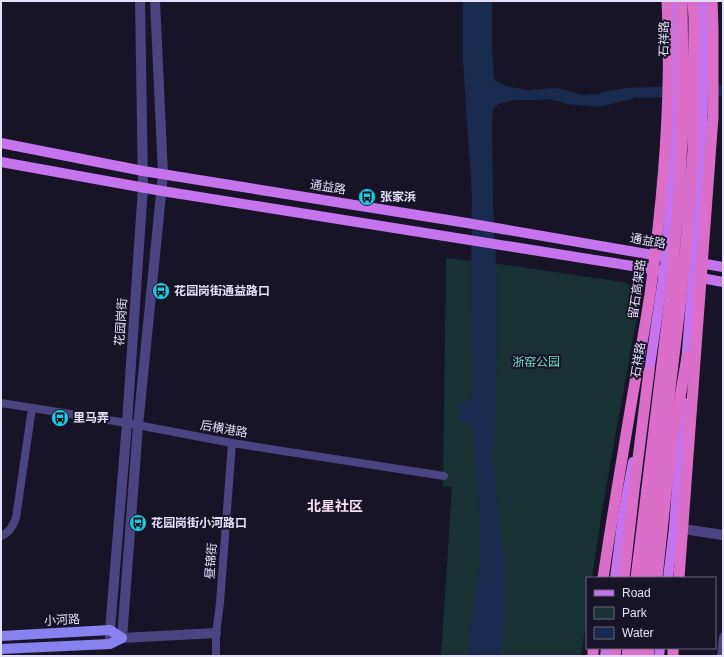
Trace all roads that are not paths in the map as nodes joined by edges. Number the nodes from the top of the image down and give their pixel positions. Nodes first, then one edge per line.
1 (140, 1) edge
2 (155, 1) edge
3 (667, 1) edge
4 (676, 1) edge
5 (682, 1) edge
6 (693, 1) edge
7 (702, 1) edge
8 (712, 1) edge
9 (1, 143) edge
10 (1, 162) edge
11 (143, 171) junction
12 (163, 174) junction
13 (143, 187) junction
14 (162, 191) junction
15 (666, 258) junction
16 (694, 262) junction
17 (723, 267) edge
18 (664, 271) junction
19 (693, 277) junction
20 (723, 282) edge
21 (687, 357) junction
22 (649, 371) junction
23 (1, 403) edge
24 (32, 408) junction
25 (127, 423) junction
26 (138, 426) junction
27 (232, 443) junction
28 (444, 476) dead end
29 (674, 528) junction
30 (723, 535) edge
31 (1, 536) edge
32 (603, 577) edge
33 (615, 577) edge
34 (624, 577) edge
35 (636, 577) edge
36 (647, 577) edge
37 (657, 577) edge
38 (668, 577) edge
39 (679, 577) edge
40 (110, 630) junction
41 (216, 633) junction
42 (1, 636) edge
43 (723, 637) edge
44 (122, 638) junction
45 (110, 644) junction
46 (1, 649) edge
47 (216, 656) edge
48 (720, 656) edge

1 - 11 street, 花园岗街
2 - 12 street
3 - 32 highway, 留石高架路, bridge
4 - 15 main road, 石祥路
5 - 35 highway, bridge
6 - 36 highway, bridge
7 - 16 main road
8 - 39 highway, bridge
9 - 11 main road, 通益路
10 - 13 main road
11 - 12 main road, 通益路
11 - 13 street, 花园岗街
12 - 14 street
12 - 15 main road, 通益路
13 - 14 main road
13 - 25 street, 花园岗街
14 - 18 main road
14 - 26 street
15 - 16 main road, 通益路
15 - 18 main road, 石祥路
16 - 17 main road, 通益路
16 - 19 main road
18 - 19 main road
18 - 22 main road, 石祥路
19 - 20 main road
19 - 21 main road
21 - 29 main road
21 - 37 highway
22 - 33 main road, 石祥路
22 - 34 highway
23 - 24 street, 后横港路
24 - 25 street, 后横港路
24 - 31 street
25 - 26 street, 后横港路
25 - 40 street, 花园岗街
26 - 27 street, 后横港路
26 - 44 street
27 - 28 street, 后横港路
27 - 41 street, 昼锦街
29 - 30 street
29 - 38 main road
40 - 42 main road, 小河路
40 - 44 main road
40 - 45 street, 花园岗街
41 - 44 street
41 - 47 street, 昼锦街
43 - 48 street
44 - 45 main road
45 - 46 main road

